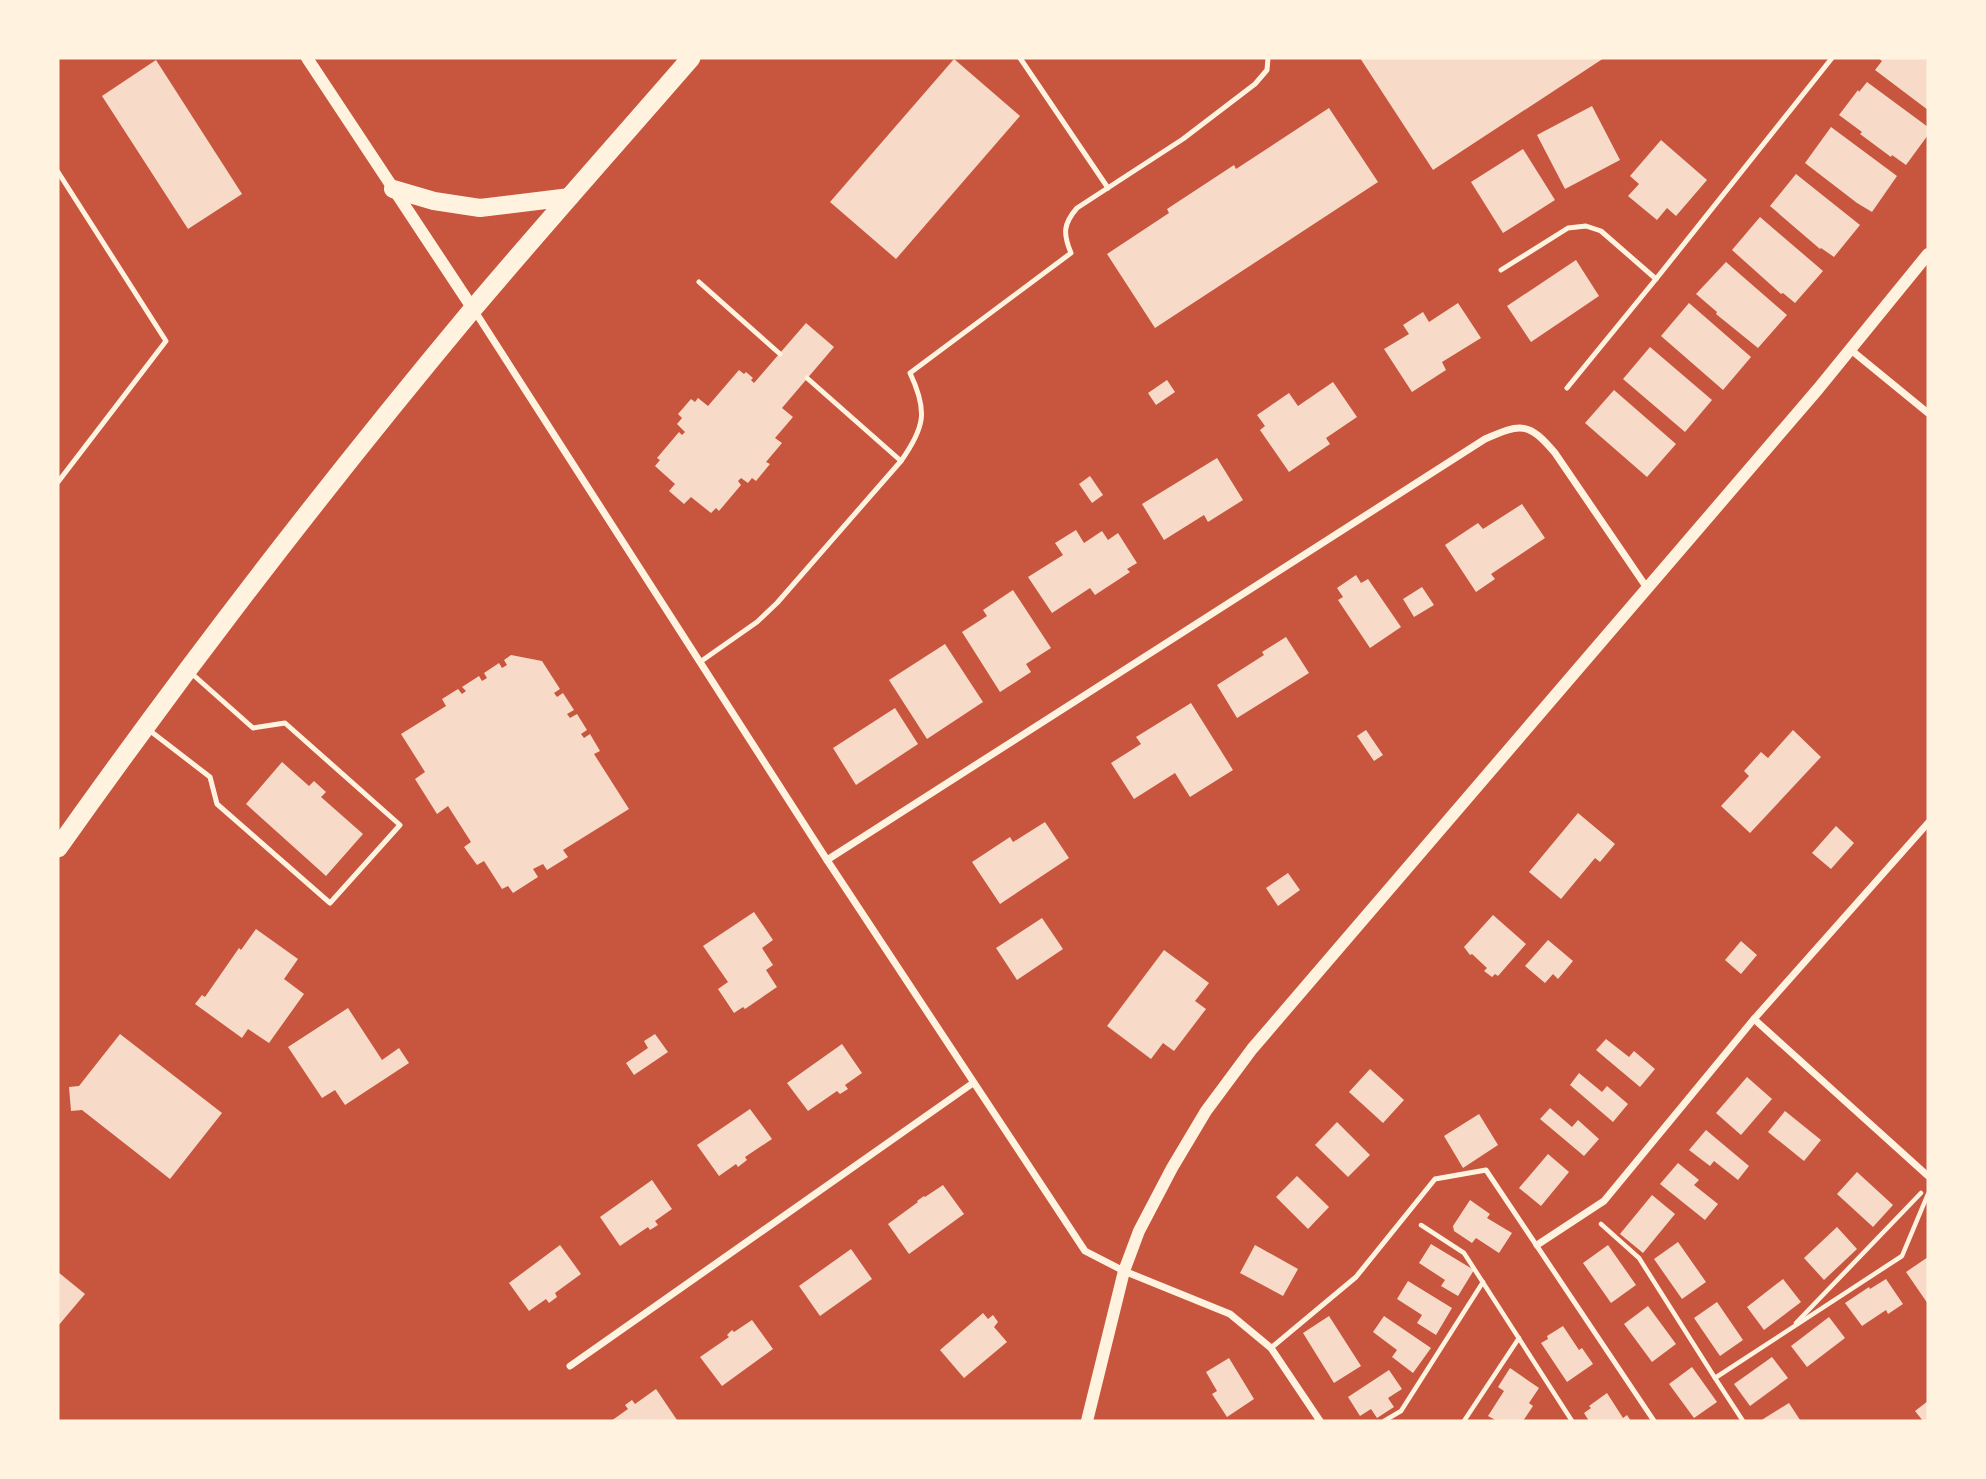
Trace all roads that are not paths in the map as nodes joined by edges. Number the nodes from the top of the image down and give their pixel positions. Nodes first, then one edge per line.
1 (307, 58) edge
2 (691, 58) edge
3 (1020, 58) edge
4 (1268, 58) edge
5 (1832, 58) edge
6 (58, 172) edge
7 (1108, 188) junction
8 (393, 189) junction
9 (570, 197) junction
10 (1928, 254) edge
11 (1501, 270) dead end
12 (1656, 279) junction
13 (699, 282) dead end
14 (473, 309) junction
15 (1851, 350) junction
16 (780, 354) dead end
17 (807, 378) dead end
18 (1566, 388) dead end
19 (1928, 413) edge
20 (901, 461) junction
21 (58, 482) edge
22 (1647, 588) junction
23 (700, 662) junction
24 (187, 670) junction
25 (145, 727) junction
26 (1928, 823) edge
27 (58, 848) edge
28 (827, 860) junction
29 (1754, 1019) junction
30 (973, 1083) junction
31 (1928, 1176) edge
32 (1536, 1245) junction
33 (1124, 1271) junction
34 (1271, 1348) junction
35 (570, 1366) dead end
36 (1087, 1421) edge
37 (1320, 1421) edge
38 (1654, 1421) edge

1 - 8 street
2 - 9 highway
3 - 7 lane
4 - 7 lane
5 - 12 lane
6 - 21 lane
7 - 20 lane
8 - 9 main road
8 - 14 street
9 - 14 highway
10 - 15 street
11 - 12 lane
12 - 18 lane
13 - 16 lane
14 - 23 street
14 - 24 highway
15 - 19 street
15 - 22 street
17 - 20 lane
20 - 23 lane
22 - 28 street
22 - 33 street
23 - 28 street
24 - 25 highway
24 - 25 lane
25 - 27 highway
26 - 29 street
28 - 30 street
29 - 31 street
29 - 32 street
30 - 33 street
30 - 35 street
32 - 34 lane
32 - 38 lane
33 - 34 street
33 - 36 street
34 - 37 street

